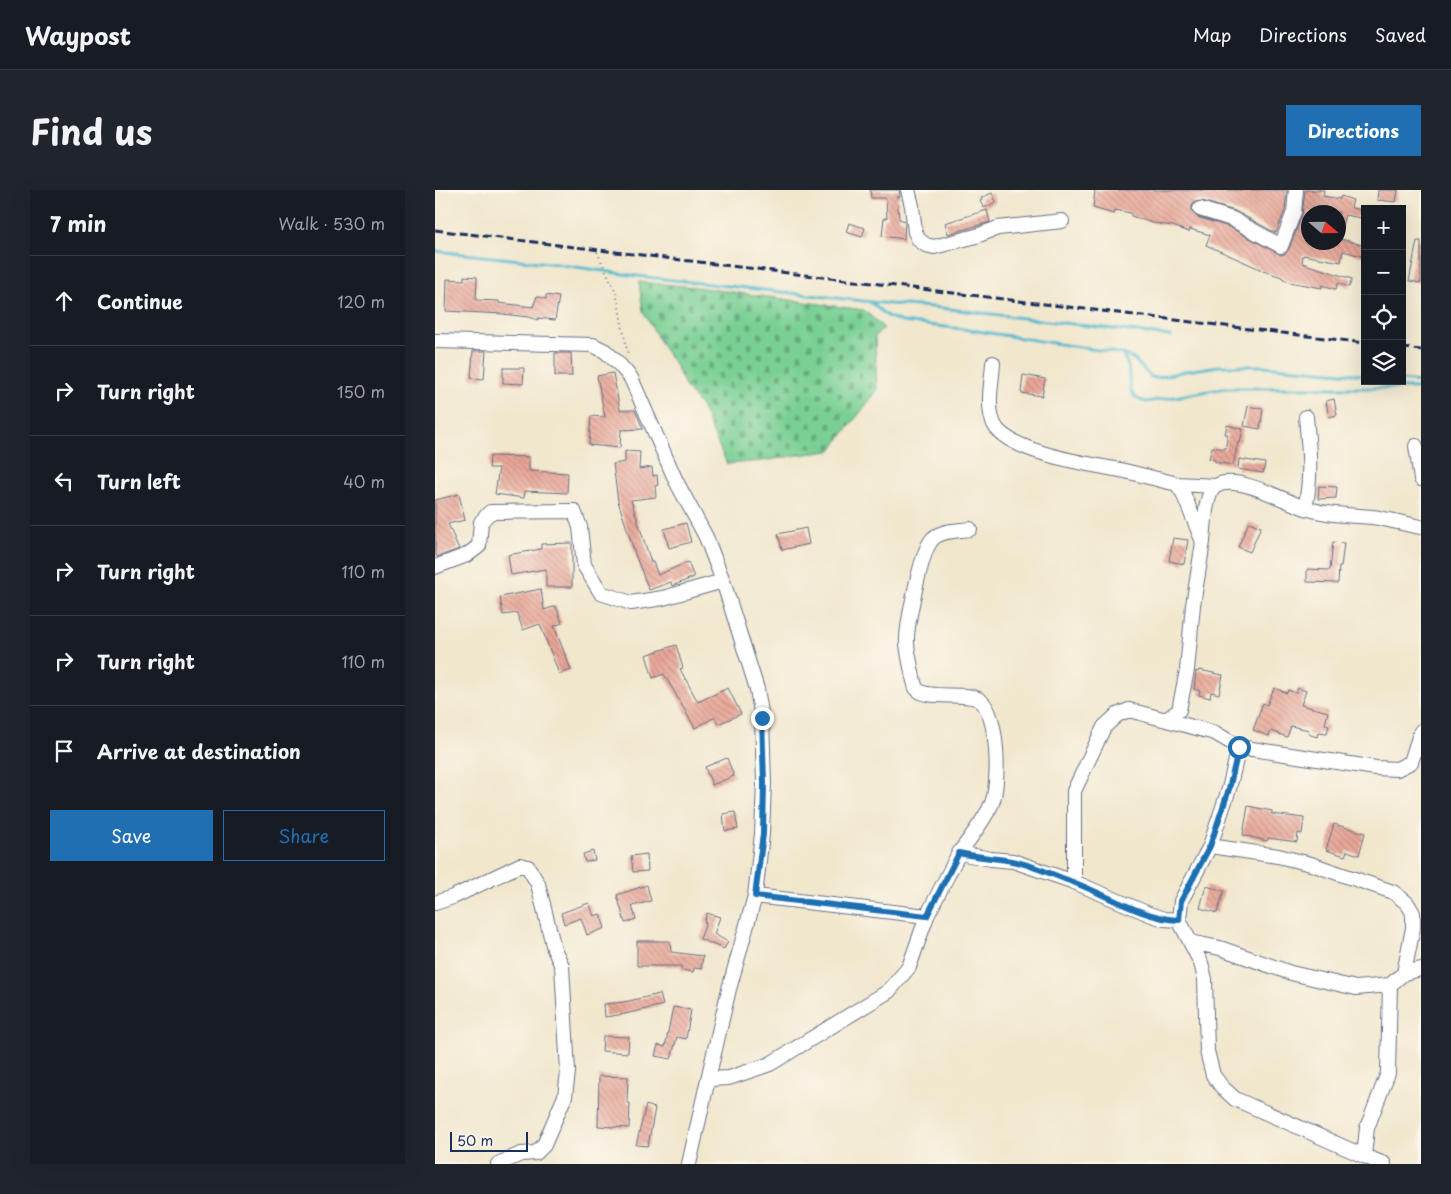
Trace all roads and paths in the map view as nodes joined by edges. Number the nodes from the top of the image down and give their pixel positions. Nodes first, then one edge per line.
1 (908, 190) edge
2 (1296, 190) edge
3 (1200, 209) dead end
4 (1061, 221) dead end
5 (597, 252) dead end
6 (435, 341) edge
7 (993, 363) dead end
8 (631, 378) junction
9 (1306, 417) dead end
10 (1416, 446) dead end
11 (1421, 479) edge
12 (1177, 484) junction
13 (1216, 486) junction
14 (1305, 508) junction
15 (1421, 527) edge
16 (970, 529) dead end
17 (1203, 542) junction
18 (435, 567) edge
19 (723, 581) junction
20 (1166, 720) junction
21 (1421, 732) edge
22 (1239, 747) junction
23 (1210, 846) junction
24 (959, 853) junction
25 (1074, 882) junction
26 (755, 896) junction
27 (435, 903) edge
28 (927, 916) junction
29 (1179, 920) junction
30 (1190, 942) junction
31 (1421, 969) edge
32 (1404, 973) junction
33 (1390, 985) junction
34 (708, 1078) junction
35 (1364, 1156) junction
36 (498, 1164) edge
37 (689, 1164) edge
38 (1384, 1164) edge

1 - 4 street
2 - 3 street
5 - 8 path
6 - 8 street
7 - 12 street
8 - 19 street
9 - 14 street
10 - 11 street
12 - 13 street
12 - 17 street
13 - 14 street
13 - 17 street
14 - 15 street
16 - 24 street
17 - 20 street
18 - 19 street
19 - 26 street
20 - 22 street
20 - 25 street
21 - 22 street
22 - 23 street
23 - 29 street
23 - 32 street
24 - 25 street
24 - 28 street
25 - 29 street
26 - 28 street
26 - 34 street
27 - 36 street
28 - 34 street
29 - 30 street
30 - 33 street
30 - 35 street
31 - 32 street
32 - 33 street
33 - 35 street
34 - 37 street
35 - 38 street

